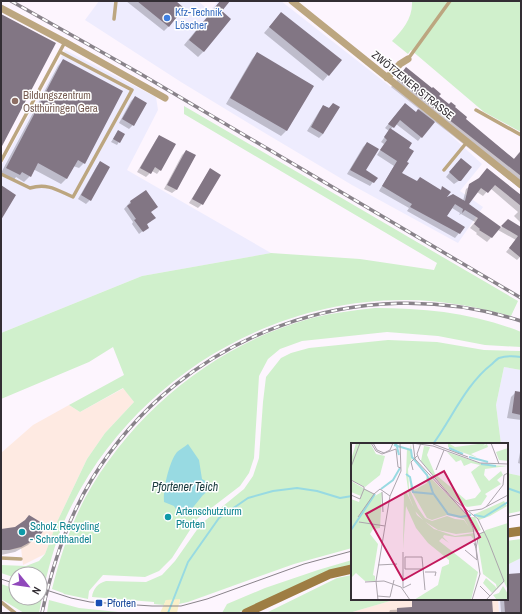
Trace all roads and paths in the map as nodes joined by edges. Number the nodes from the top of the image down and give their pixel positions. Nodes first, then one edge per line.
1 (116, 1) edge
2 (292, 1) edge
3 (450, 1) edge
4 (1, 8) edge
5 (114, 19) dead end
6 (65, 42) junction
7 (60, 52) junction
8 (408, 59) joint
9 (387, 78) junction
10 (165, 98) dead end
11 (476, 110) dead end
12 (521, 135) edge
13 (467, 142) junction
14 (1, 161) edge
15 (444, 170) dead end
16 (1, 174) edge
17 (521, 185) edge
18 (521, 531) edge
19 (508, 533) edge
20 (1, 558) edge
21 (21, 559) dead end
22 (351, 569) edge
23 (1, 602) edge
24 (15, 613) edge
25 (246, 613) edge

1 - 5 lane
2 - 9 street, ZWÖTZENER STRASSE
3 - 8 lane
4 - 6 street
6 - 7 lane
6 - 10 street
7 - 14 lane
7 - 16 lane
8 - 9 street
9 - 13 street, ZWÖTZENER STRASSE
11 - 12 lane
13 - 15 lane
13 - 17 street, ZWÖTZENER STRASSE
18 - 19 main road
20 - 21 lane
22 - 25 main road
23 - 24 lane

